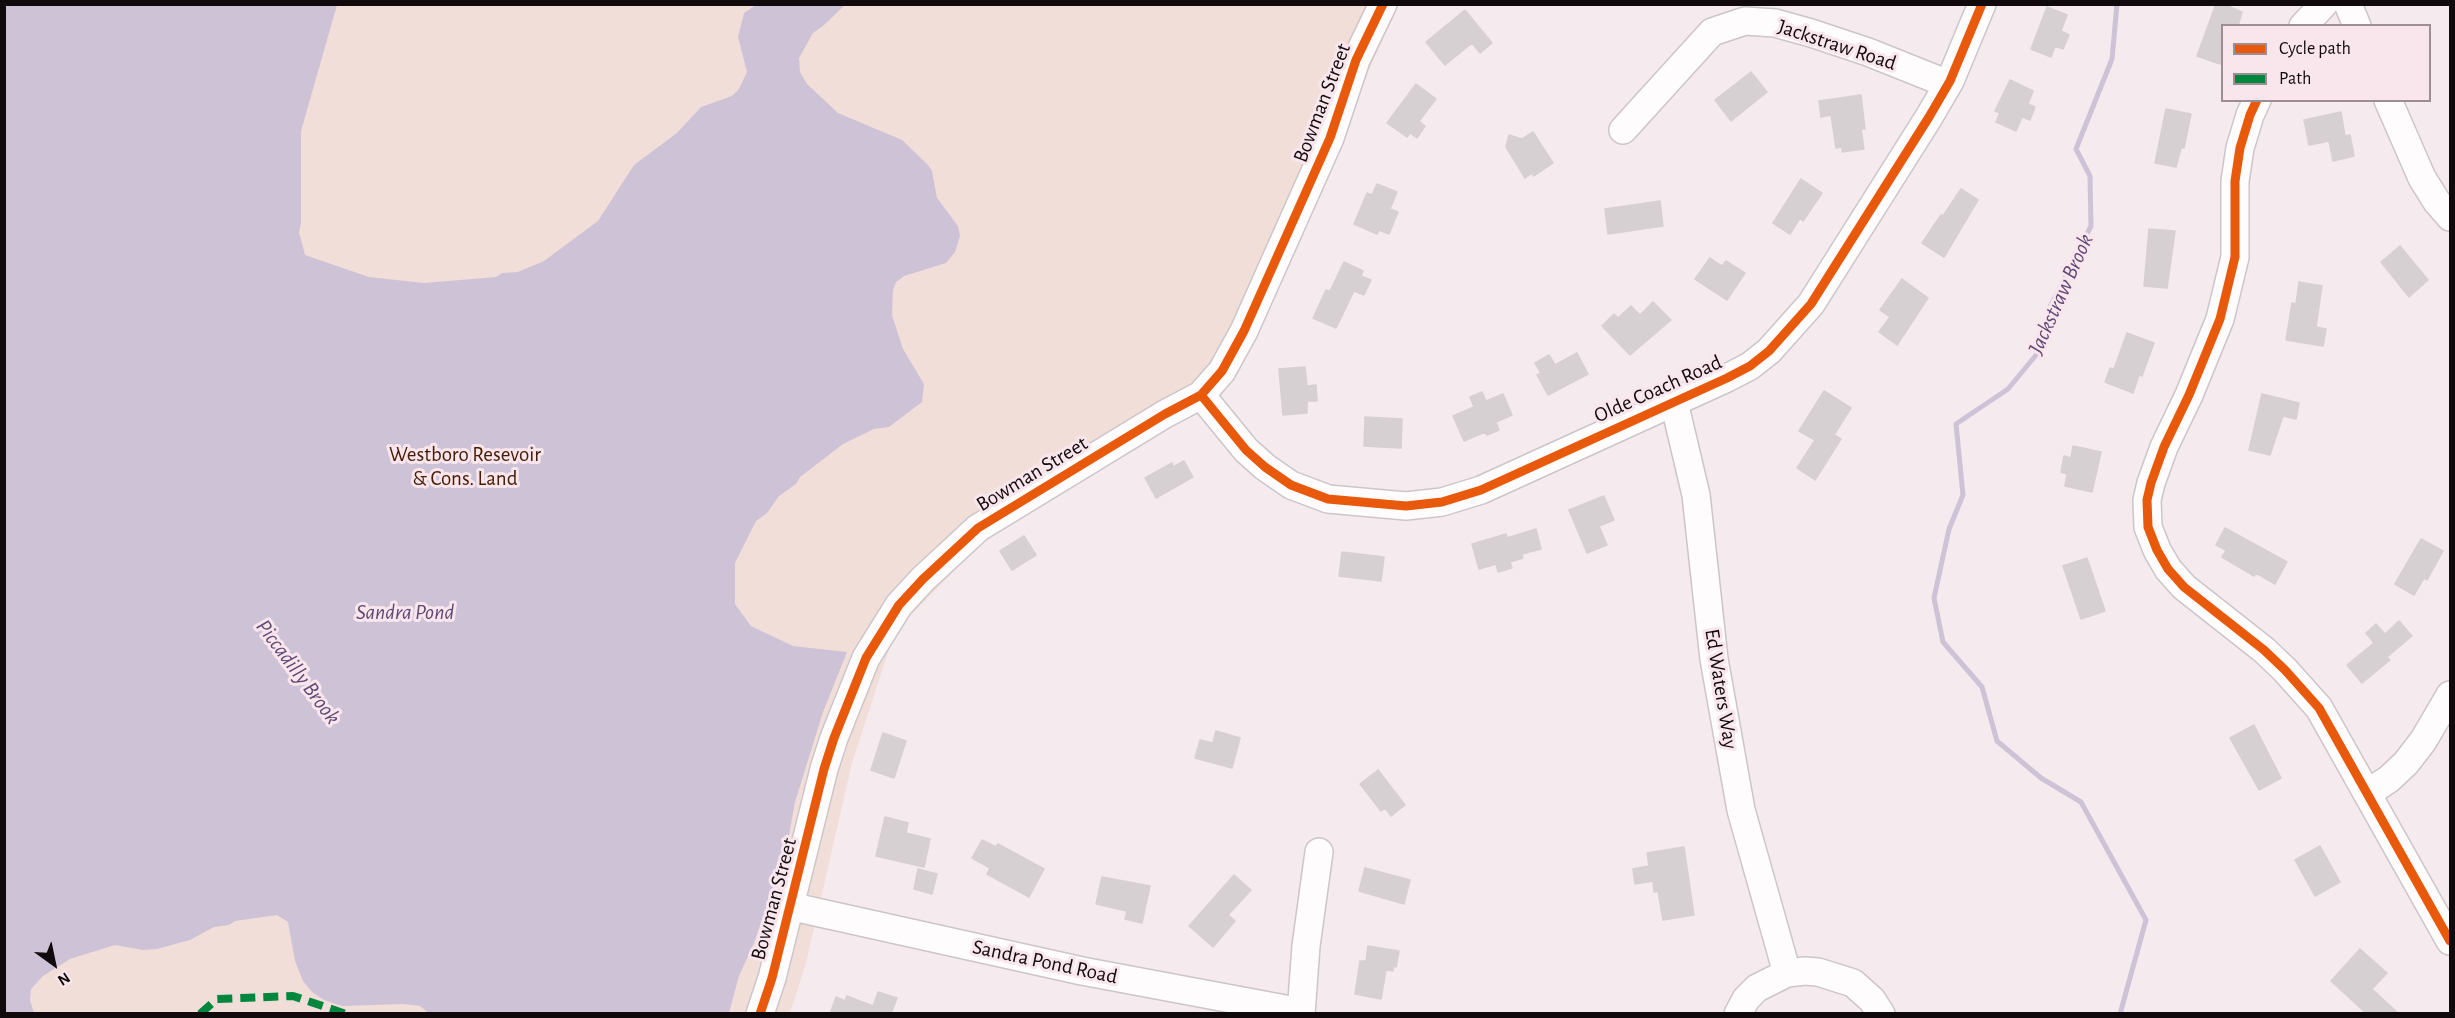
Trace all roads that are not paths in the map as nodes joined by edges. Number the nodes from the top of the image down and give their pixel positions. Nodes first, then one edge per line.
1 (1383, 4) edge
2 (1982, 4) edge
3 (2324, 4) edge
4 (2348, 4) edge
5 (2305, 24) edge
6 (2356, 24) edge
7 (1948, 84) junction
8 (2257, 102) edge
9 (2389, 102) edge
10 (1623, 130) dead end
11 (2451, 217) edge
12 (1201, 395) junction
13 (1674, 402) junction
14 (2451, 695) edge
15 (2368, 793) junction
16 (1319, 852) dead end
17 (789, 906) junction
18 (2451, 941) edge
19 (1786, 973) junction
20 (1301, 1013) edge
21 (760, 1014) edge
22 (1738, 1014) edge
23 (1881, 1014) edge

1 - 12 street, Bowman Street
2 - 7 street, Olde Coach Road
3 - 5 street
4 - 6 street
7 - 10 street, Jackstraw Road
7 - 13 street, Olde Coach Road
8 - 15 street
9 - 11 street
12 - 13 street, Olde Coach Road
12 - 17 street, Bowman Street
13 - 19 street, Ed Waters Way
14 - 15 street
15 - 18 street
16 - 20 street
17 - 20 street, Sandra Pond Road
17 - 21 street, Bowman Street
19 - 22 street
19 - 23 street

